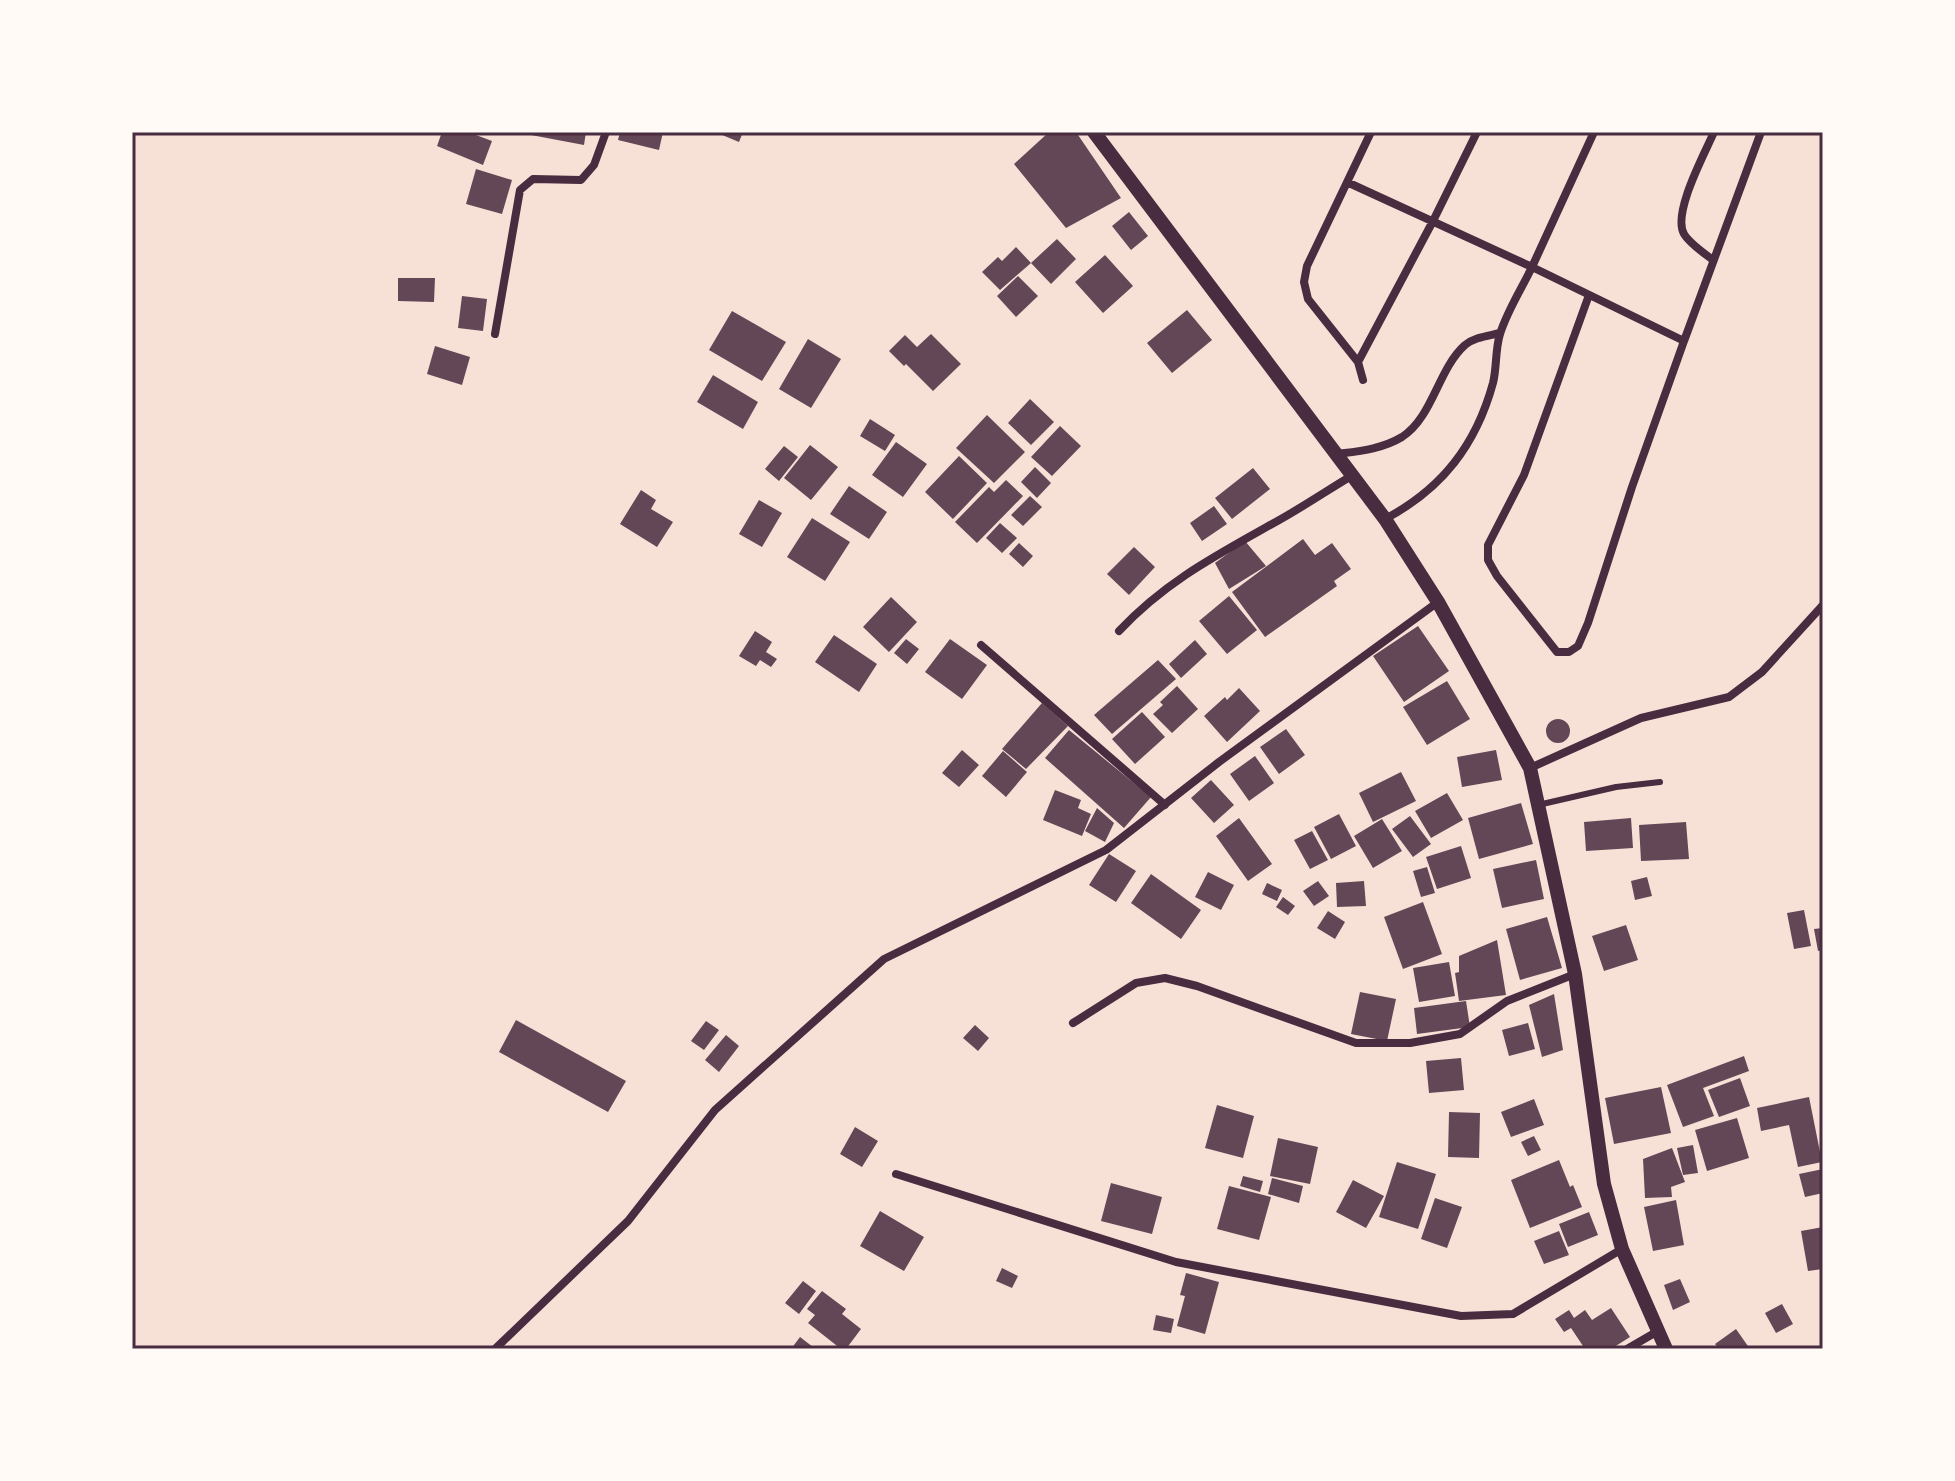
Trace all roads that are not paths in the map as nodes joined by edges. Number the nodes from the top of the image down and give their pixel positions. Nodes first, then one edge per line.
1 (606, 132) edge
2 (1094, 132) edge
3 (1371, 132) edge
4 (1477, 132) edge
5 (1594, 132) edge
6 (1714, 132) edge
7 (1761, 132) edge
8 (1349, 183) junction
9 (1433, 221) junction
10 (1713, 260) junction
11 (1532, 267) junction
12 (1589, 295) junction
13 (1500, 333) junction
14 (495, 334) dead end
15 (1684, 341) junction
16 (1358, 362) junction
17 (1363, 380) dead end
18 (1337, 454) junction
19 (1353, 475) junction
20 (1385, 519) junction
21 (1438, 602) junction
22 (1823, 605) edge
23 (1119, 631) dead end
24 (981, 645) dead end
25 (1530, 768) junction
26 (1660, 782) dead end
27 (1165, 805) junction
28 (1538, 805) junction
29 (1575, 974) junction
30 (1073, 1023) dead end
31 (896, 1174) dead end
32 (1622, 1249) junction
33 (1658, 1331) junction
34 (495, 1349) edge
35 (1627, 1349) edge
36 (1666, 1349) edge

1 - 14 street
2 - 18 street
3 - 8 street
4 - 9 street
5 - 11 street
6 - 10 street
7 - 10 street
8 - 9 street
8 - 16 street
9 - 11 street
9 - 16 street
10 - 15 street
11 - 12 street
11 - 13 street
12 - 15 street
12 - 15 street
13 - 18 street
13 - 20 street
16 - 17 street
18 - 19 street
19 - 20 street
19 - 23 street
20 - 21 street
21 - 25 street
21 - 27 street
22 - 25 street
24 - 27 street
25 - 28 street
26 - 28 lane
27 - 34 street
28 - 29 street
29 - 30 street
29 - 32 street
31 - 32 street
32 - 33 street
33 - 35 street
33 - 36 street

